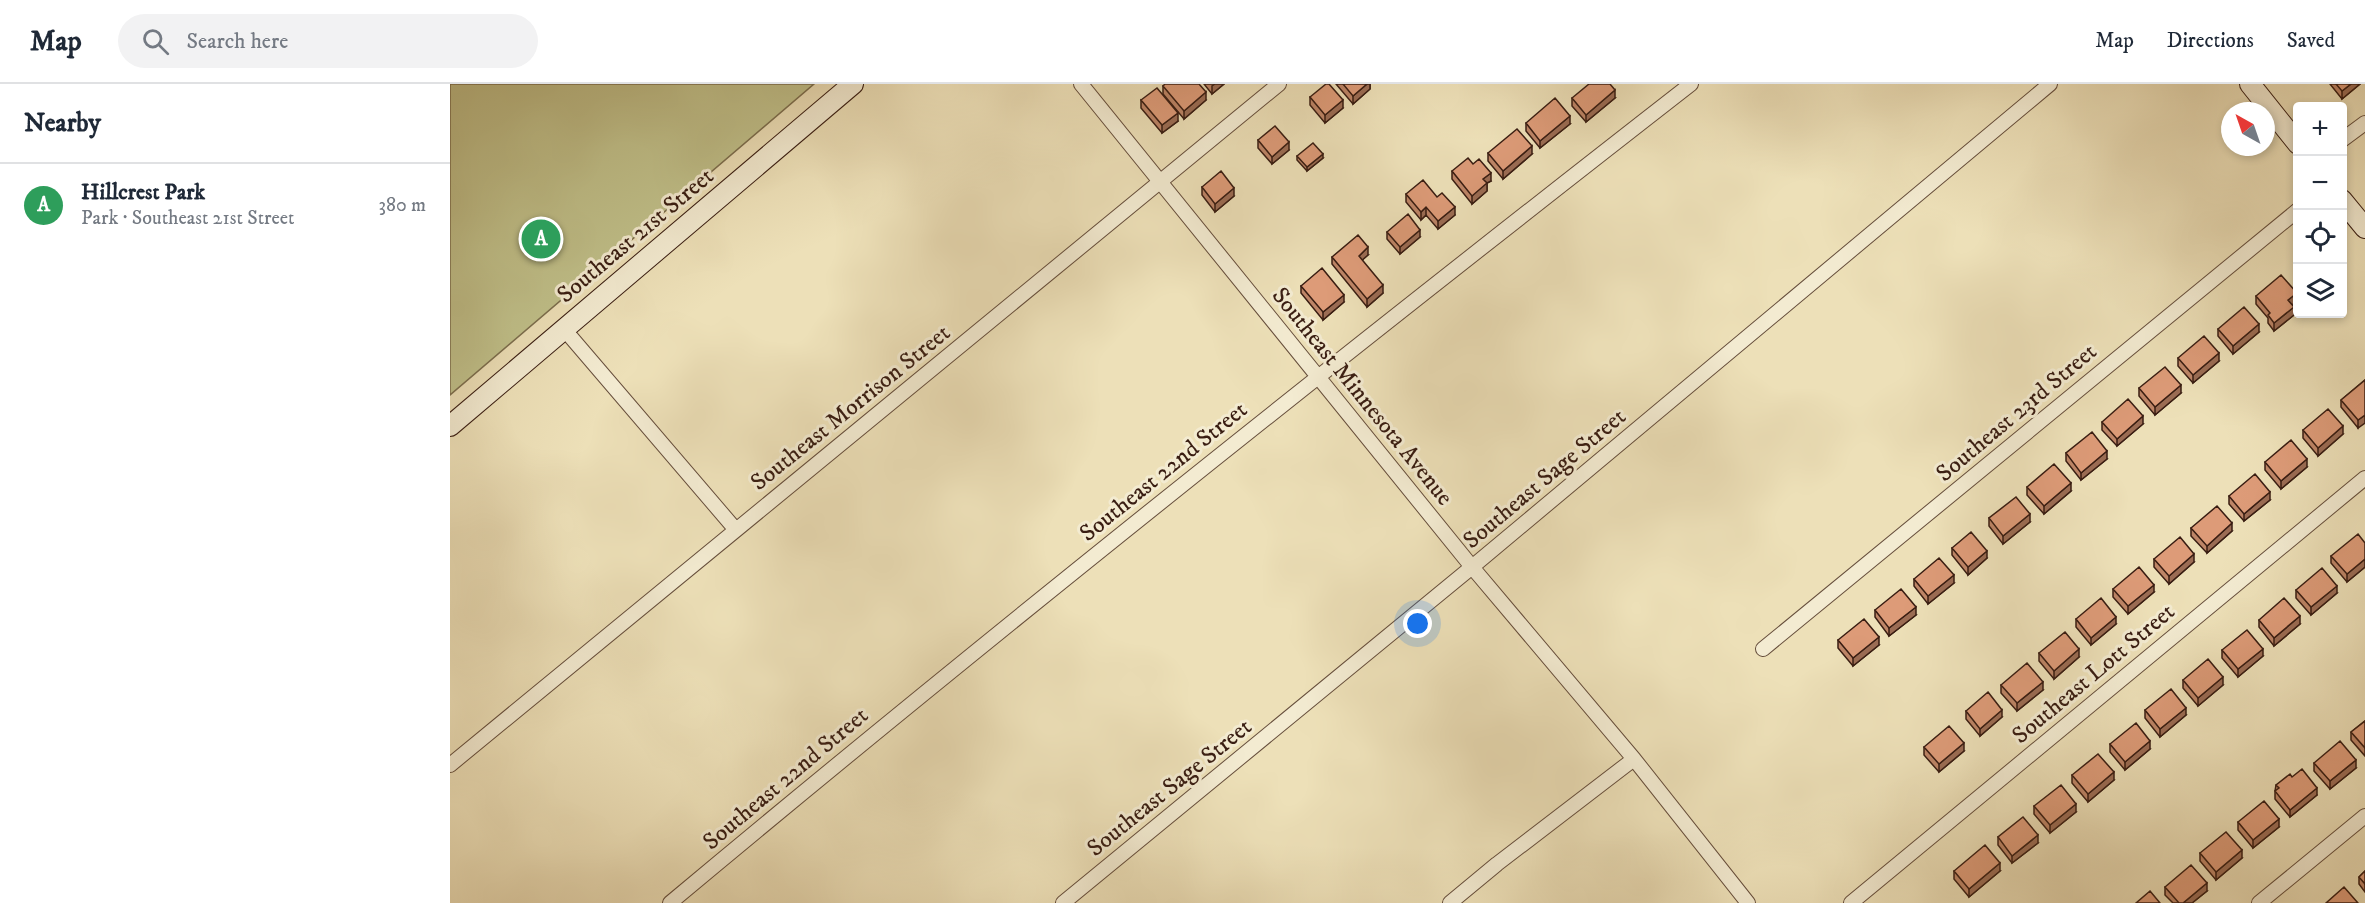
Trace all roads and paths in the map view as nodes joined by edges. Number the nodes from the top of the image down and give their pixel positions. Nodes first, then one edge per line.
1 (853, 84) edge
2 (1081, 84) edge
3 (1279, 84) edge
4 (1691, 84) edge
5 (2050, 84) edge
6 (2250, 84) edge
7 (2365, 123) edge
8 (2347, 137) edge
9 (2293, 138) edge
10 (1160, 181) junction
11 (2347, 205) edge
12 (2293, 214) edge
13 (2365, 228) edge
14 (564, 329) junction
15 (1317, 376) junction
16 (450, 426) edge
17 (2365, 478) edge
18 (736, 530) junction
19 (1472, 567) junction
20 (1763, 649) dead end
21 (1634, 759) junction
22 (450, 765) edge
23 (2365, 816) edge
24 (670, 903) edge
25 (1063, 903) edge
26 (1450, 903) edge
27 (1748, 903) edge
28 (1851, 903) edge
29 (2259, 903) edge

1 - 14 main road, Southeast 21st Street
2 - 10 street, Southeast Minnesota Avenue
3 - 10 street, Southeast Morrison Street
4 - 15 street, Southeast 22nd Street
5 - 19 street, Southeast Sage Street
6 - 9 main road
7 - 8 street
10 - 15 street, Southeast Minnesota Avenue
10 - 18 street, Southeast Morrison Street
11 - 13 main road
12 - 20 street, Southeast 23rd Street
14 - 16 main road, Southeast 21st Street
14 - 18 street
15 - 19 street, Southeast Minnesota Avenue
15 - 24 street, Southeast 22nd Street
17 - 28 street, Southeast Lott Street
18 - 22 street, Southeast Morrison Street
19 - 21 street, Southeast Minnesota Avenue
19 - 25 street, Southeast Sage Street
21 - 26 street
21 - 27 street, Southeast Minnesota Avenue
23 - 29 street

